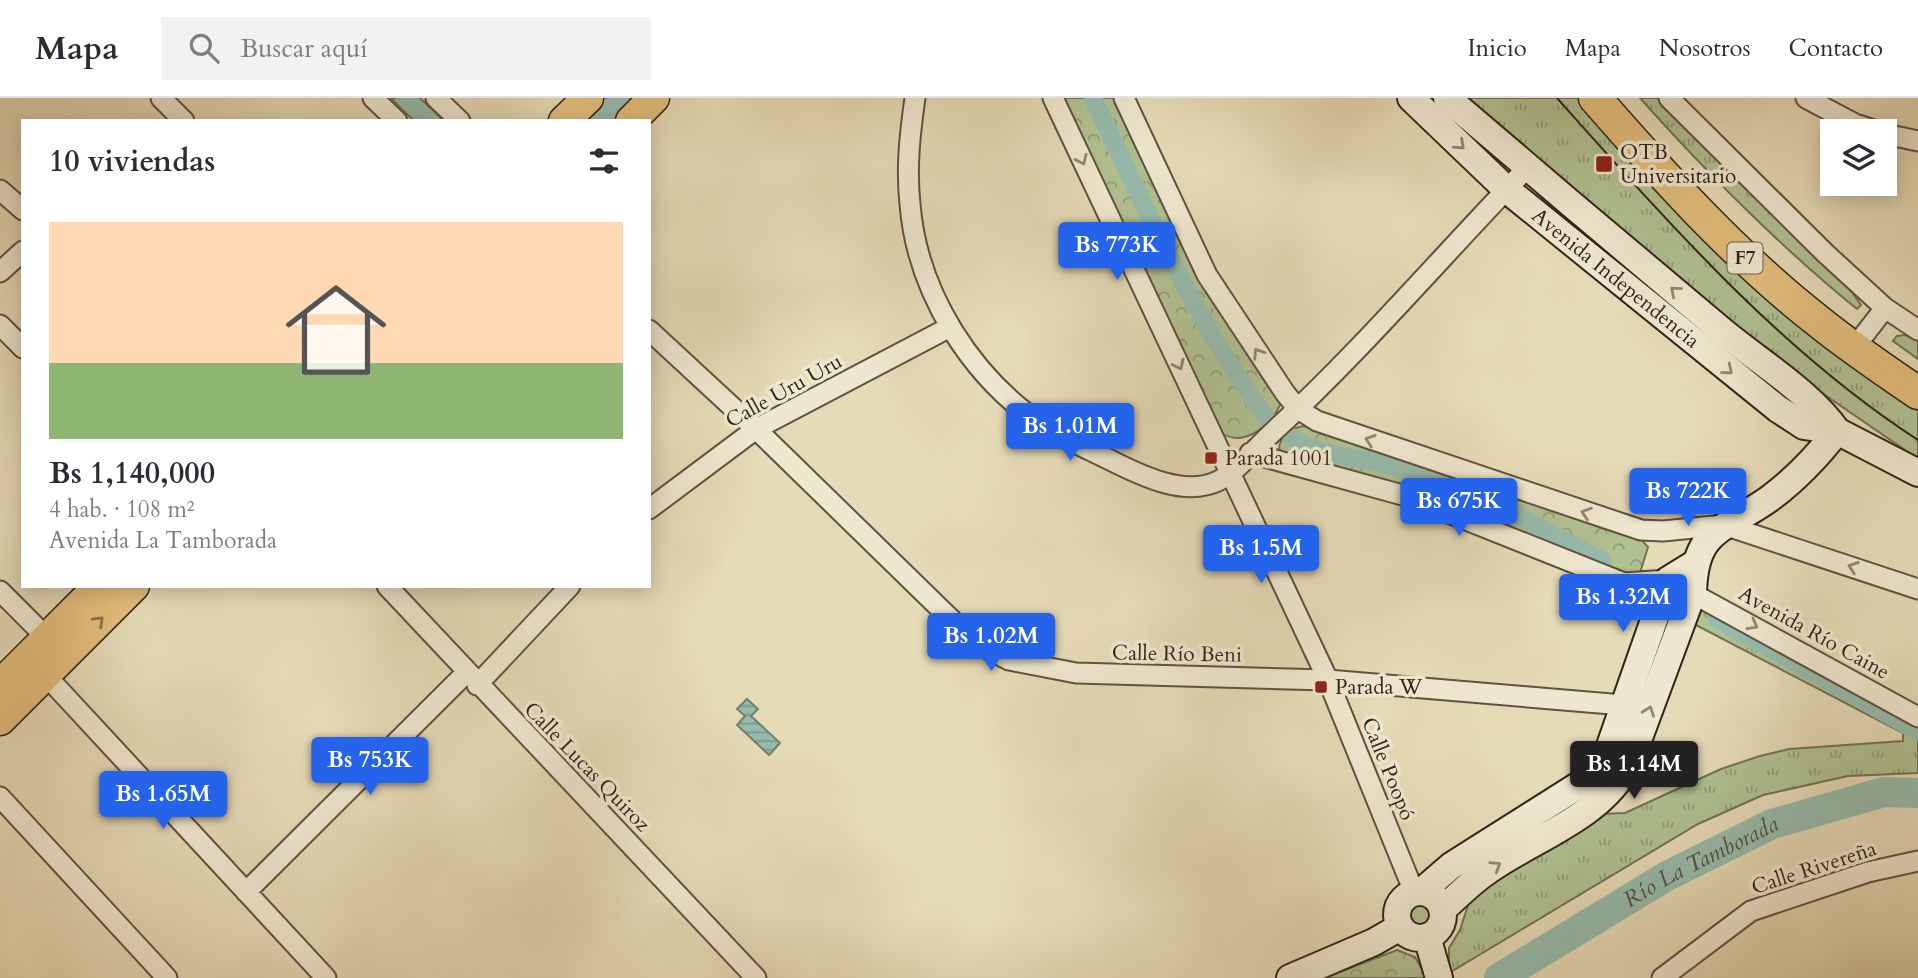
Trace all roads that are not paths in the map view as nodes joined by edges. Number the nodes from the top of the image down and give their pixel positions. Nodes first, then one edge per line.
1 (373, 98) edge
2 (436, 98) edge
3 (588, 98) edge
4 (654, 98) edge
5 (915, 98) edge
6 (1053, 98) edge
7 (1124, 98) edge
8 (1411, 98) edge
9 (1447, 98) edge
10 (1595, 98) edge
11 (1621, 98) edge
12 (1669, 98) edge
13 (1806, 98) edge
14 (395, 119) edge
15 (458, 119) edge
16 (567, 119) edge
17 (633, 119) edge
18 (1846, 119) edge
19 (1897, 137) edge
20 (1918, 141) edge
21 (1526, 169) junction
22 (1506, 189) junction
23 (0, 190) edge
24 (21, 208) edge
25 (21, 253) edge
26 (0, 272) edge
27 (1885, 308) junction
28 (0, 325) edge
29 (950, 327) junction
30 (1918, 330) edge
31 (651, 332) edge
32 (1864, 335) junction
33 (21, 346) edge
34 (1918, 369) edge
35 (1918, 393) edge
36 (1298, 409) junction
37 (756, 429) junction
38 (1838, 431) junction
39 (1250, 453) junction
40 (1231, 472) junction
41 (1918, 473) edge
42 (651, 508) edge
43 (1724, 525) junction
44 (1694, 564) junction
45 (1668, 580) junction
46 (97, 588) edge
47 (131, 588) edge
48 (389, 588) edge
49 (568, 588) edge
50 (1918, 589) edge
51 (0, 591) edge
52 (1693, 592) junction
53 (46, 656) junction
54 (472, 679) junction
55 (1328, 681) junction
56 (0, 685) edge
57 (1623, 705) junction
58 (1918, 717) edge
59 (0, 720) edge
60 (0, 797) edge
61 (1918, 861) edge
62 (246, 892) junction
63 (1418, 892) junction
64 (1443, 909) junction
65 (1400, 927) junction
66 (1427, 937) junction
67 (1439, 977) edge
68 (167, 978) edge
69 (326, 978) edge
70 (756, 978) edge
71 (1290, 978) edge
72 (1662, 978) edge

1 - 14 street
2 - 15 street
3 - 16 main road
4 - 17 main road
5 - 29 street
6 -> 40 street, Calle Poopó
36 -> 7 street
8 -> 22 main road, Avenida Independencia
9 - 21 main road, Avenida Independencia
10 - 35 highway, F7
11 - 32 highway, F7
12 - 27 street
13 - 18 street
19 - 20 street
21 - 22 street
38 -> 21 main road, Avenida Independencia
22 - 36 street
22 -> 38 main road, Avenida Independencia
23 - 24 street
25 - 26 street
27 - 30 street
27 - 32 street
28 - 33 street
29 - 37 street, Calle Uru Uru
29 - 40 street
31 - 37 street, Calle Río Beni
32 - 34 highway, F7
36 - 39 street
43 -> 36 street
37 - 42 street, Calle Uru Uru
37 - 55 street, Calle Río Beni
38 - 41 main road, Avenida Independencia
38 - 43 main road
39 - 40 street
39 - 45 street, Avenida Río Caine
40 - 55 street, Calle Poopó
43 - 44 main road
50 -> 43 street
44 - 45 main road
44 - 52 main road
45 - 52 street, Avenida Río Caine
45 - 57 main road
46 - 53 main road
53 -> 47 main road
48 - 54 street, Calle Lucas Quiroz
49 - 54 street
51 - 53 street
52 -> 58 street, Avenida Río Caine
64 -> 52 main road
53 - 56 main road
53 - 59 main road
53 - 62 street
54 - 62 street
54 - 70 street, Calle Lucas Quiroz
55 - 57 street, Calle Río Beni
55 - 63 street, Calle Poopó
57 - 63 main road
60 - 68 street
61 - 72 street, Calle Rivereña
62 - 69 street
63 - 64 main road
63 - 65 main road
64 - 66 main road
65 - 66 main road
65 - 71 main road
66 - 67 main road

